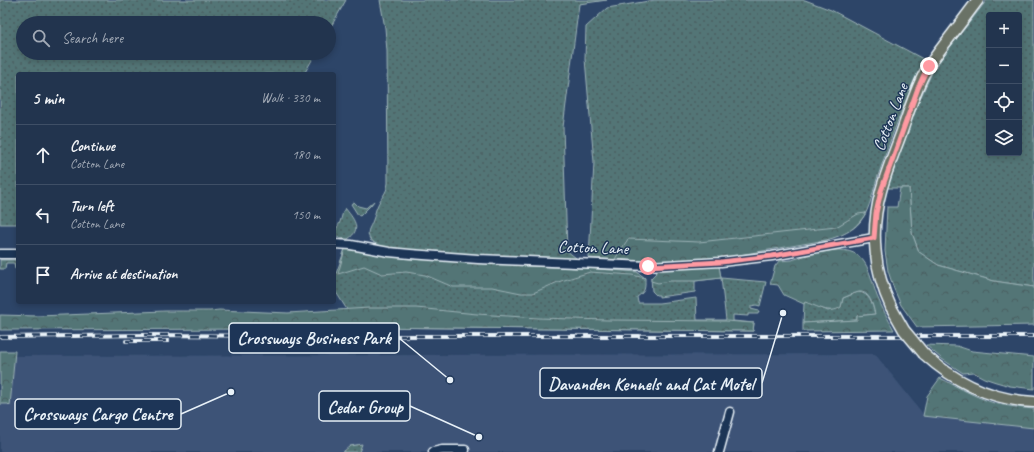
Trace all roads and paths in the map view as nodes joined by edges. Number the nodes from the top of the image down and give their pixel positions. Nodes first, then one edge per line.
1 (978, 0) edge
2 (874, 238) junction
3 (336, 244) edge
4 (0, 254) edge
5 (16, 254) edge
6 (1034, 402) edge
7 (730, 412) dead end
8 (465, 450) dead end
9 (433, 452) edge
10 (719, 452) edge

1 - 2 main road, Cotton Lane
2 - 3 street, Cotton Lane
2 - 6 main road, Cotton Lane, bridge
4 - 5 street
7 - 10 street
8 - 9 street

